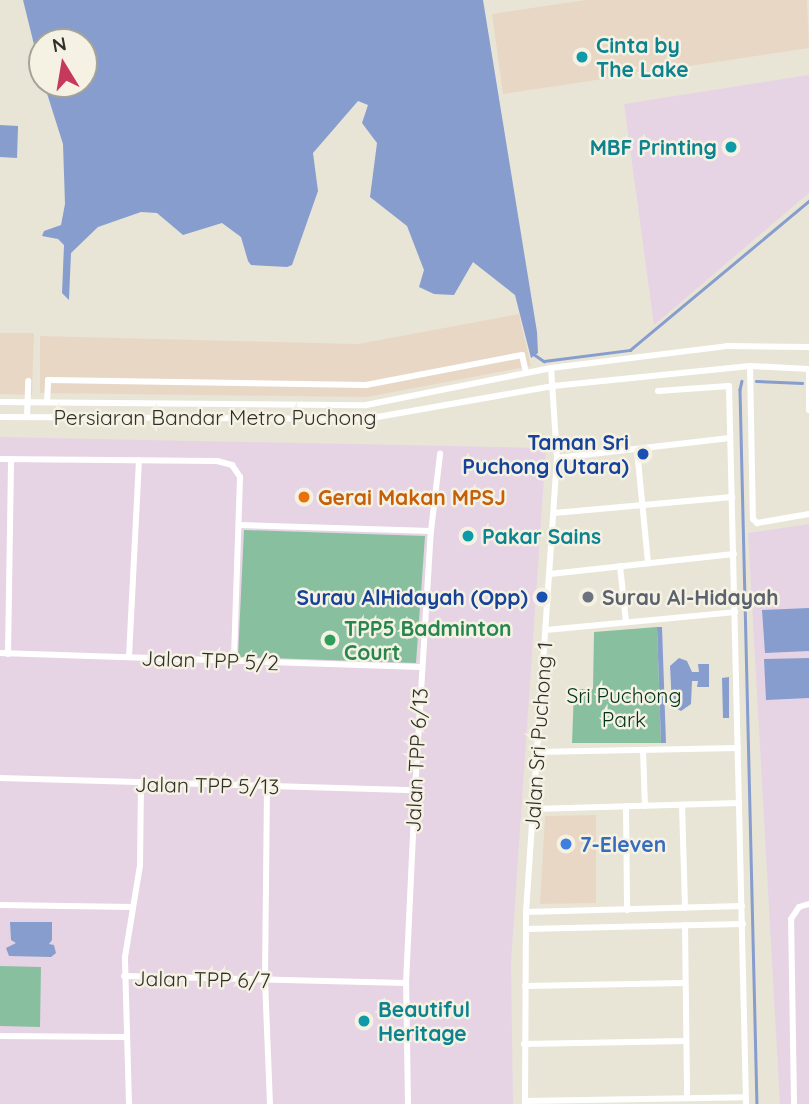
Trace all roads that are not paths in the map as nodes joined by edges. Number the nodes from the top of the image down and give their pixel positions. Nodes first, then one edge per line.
1 (809, 347) edge
2 (751, 366) junction
3 (551, 369) junction
4 (809, 369) edge
5 (526, 372) junction
6 (27, 381) dead end
7 (553, 386) junction
8 (659, 391) dead end
9 (0, 402) edge
10 (27, 402) junction
11 (47, 402) junction
12 (809, 410) edge
13 (0, 417) edge
14 (27, 417) junction
15 (730, 438) junction
16 (637, 450) junction
17 (440, 454) dead end
18 (0, 458) edge
19 (557, 458) junction
20 (11, 459) junction
21 (139, 460) junction
22 (732, 497) junction
23 (643, 505) junction
24 (554, 513) junction
25 (809, 514) edge
26 (239, 525) junction
27 (431, 531) junction
28 (734, 554) junction
29 (648, 563) junction
30 (620, 566) junction
31 (550, 573) junction
32 (735, 612) junction
33 (626, 622) junction
34 (546, 630) junction
35 (4, 653) edge
36 (129, 657) junction
37 (234, 661) junction
38 (421, 667) junction
39 (738, 748) junction
40 (643, 750) junction
41 (536, 752) junction
42 (0, 778) edge
43 (141, 784) junction
44 (267, 786) junction
45 (415, 790) junction
46 (739, 803) junction
47 (682, 804) junction
48 (626, 806) junction
49 (645, 806) junction
50 (533, 809) junction
51 (809, 904) edge
52 (0, 905) edge
53 (742, 906) junction
54 (133, 907) junction
55 (685, 908) junction
56 (626, 910) junction
57 (526, 912) junction
58 (743, 924) junction
59 (685, 925) junction
60 (526, 929) junction
61 (124, 976) junction
62 (265, 980) junction
63 (406, 983) junction
64 (685, 983) junction
65 (525, 986) junction
66 (0, 1036) edge
67 (126, 1037) junction
68 (686, 1041) junction
69 (524, 1044) junction
70 (687, 1098) junction
71 (746, 1100) edge
72 (525, 1102) edge
73 (129, 1104) edge
74 (270, 1104) edge
75 (408, 1104) edge
76 (794, 1104) edge

1 - 3 street, Persiaran Bandar Metro Puchong
2 - 4 street, Persiaran Bandar Metro Puchong
2 - 7 street, Persiaran Bandar Metro Puchong
2 - 25 street
3 - 5 street, Persiaran Bandar Metro Puchong
3 - 7 street, Jalan Sri Puchong 1
4 - 12 street
5 - 11 street, Persiaran Bandar Metro Puchong
5 - 11 street
6 - 10 street
7 - 14 street, Persiaran Bandar Metro Puchong
7 - 19 street, Jalan Sri Puchong 1
8 - 15 street
9 - 10 street, Persiaran Bandar Metro Puchong
10 - 11 street, Persiaran Bandar Metro Puchong
10 - 14 street
13 - 14 street, Persiaran Bandar Metro Puchong
15 - 16 street
15 - 22 street
16 - 19 street
16 - 23 street
17 - 27 street, Jalan TPP 6/13
18 - 20 street
19 - 24 street, Jalan Sri Puchong 1
20 - 21 street
20 - 35 street
21 - 26 street
21 - 36 street
22 - 23 street
22 - 28 street
23 - 24 street
23 - 29 street
24 - 31 street, Jalan Sri Puchong 1
26 - 27 street
26 - 37 street
27 - 38 street, Jalan TPP 6/13
28 - 29 street
28 - 32 street
29 - 30 street
30 - 31 street
30 - 33 street
31 - 34 street, Jalan Sri Puchong 1
32 - 33 street
32 - 39 street
33 - 34 street
34 - 41 street, Jalan Sri Puchong 1
35 - 36 street, Jalan TPP 5/2
36 - 37 street, Jalan TPP 5/2
37 - 38 street, Jalan TPP 5/2
38 - 45 street, Jalan TPP 6/13
39 - 40 street
39 - 46 street
40 - 41 street
40 - 49 street
41 - 50 street, Jalan Sri Puchong 1
42 - 43 street, Jalan TPP 5/13
43 - 44 street, Jalan TPP 5/13
43 - 54 street
44 - 45 street, Jalan TPP 5/13
44 - 62 street
45 - 63 street, Jalan TPP 6/13
46 - 47 street
46 - 53 street
47 - 49 street
47 - 55 street
48 - 49 street
48 - 50 street
48 - 56 street
50 - 57 street, Jalan Sri Puchong 1
51 - 76 street
52 - 54 street
53 - 55 street
53 - 58 street
54 - 61 street
55 - 56 street
56 - 57 street
57 - 60 street, Jalan Sri Puchong 1
58 - 59 street
58 - 71 street
59 - 60 street
59 - 64 street
60 - 65 street, Jalan Sri Puchong 1
61 - 62 street, Jalan TPP 6/7
61 - 67 street, Jalan TPP 6/7
62 - 63 street, Jalan TPP 6/7
62 - 74 street
63 - 75 street, Jalan TPP 6/13
64 - 65 street
64 - 68 street
65 - 69 street, Jalan Sri Puchong 1
66 - 67 street
67 - 73 street, Jalan TPP 6/7
68 - 69 street
68 - 70 street
69 - 72 street, Jalan Sri Puchong 1
70 - 71 street
70 - 72 street

